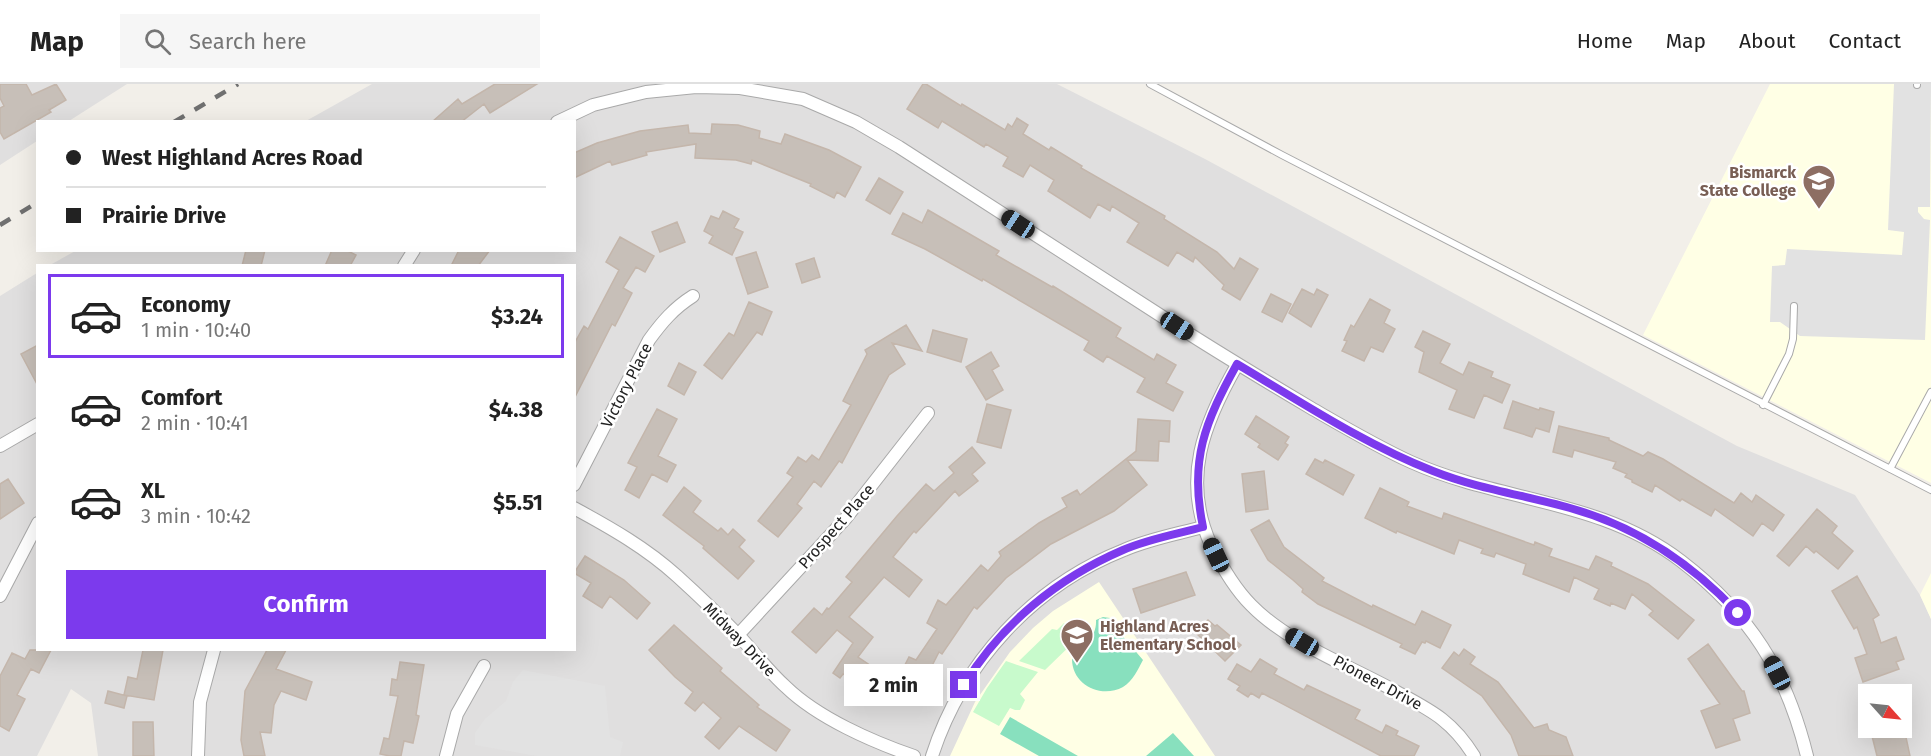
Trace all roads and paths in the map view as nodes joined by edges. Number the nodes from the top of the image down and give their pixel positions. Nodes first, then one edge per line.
1 (1150, 84) edge
2 (561, 120) edge
3 (693, 296) dead end
4 (1794, 306) dead end
5 (1237, 364) junction
6 (1931, 392) edge
7 (1763, 405) junction
8 (928, 413) dead end
9 (36, 425) edge
10 (0, 446) edge
11 (1890, 469) junction
12 (576, 481) edge
13 (1931, 490) edge
14 (576, 509) edge
15 (36, 527) edge
16 (1203, 527) junction
17 (0, 596) edge
18 (738, 635) junction
19 (214, 651) edge
20 (484, 666) dead end
21 (198, 756) edge
22 (446, 756) edge
23 (914, 756) edge
24 (932, 756) edge
25 (1474, 756) edge
26 (1807, 756) edge

1 - 7 lane
2 - 5 street
3 - 12 street, Victory Place
4 - 7 lane
5 - 16 street, Pioneer Drive
5 - 26 street
6 - 11 lane
7 - 11 lane
8 - 18 street, Prospect Place
9 - 10 street
11 - 13 lane
14 - 18 street, Midway Drive
15 - 17 street
16 - 24 street
16 - 25 street, Pioneer Drive
18 - 23 street, Midway Drive
19 - 21 street
20 - 22 street

